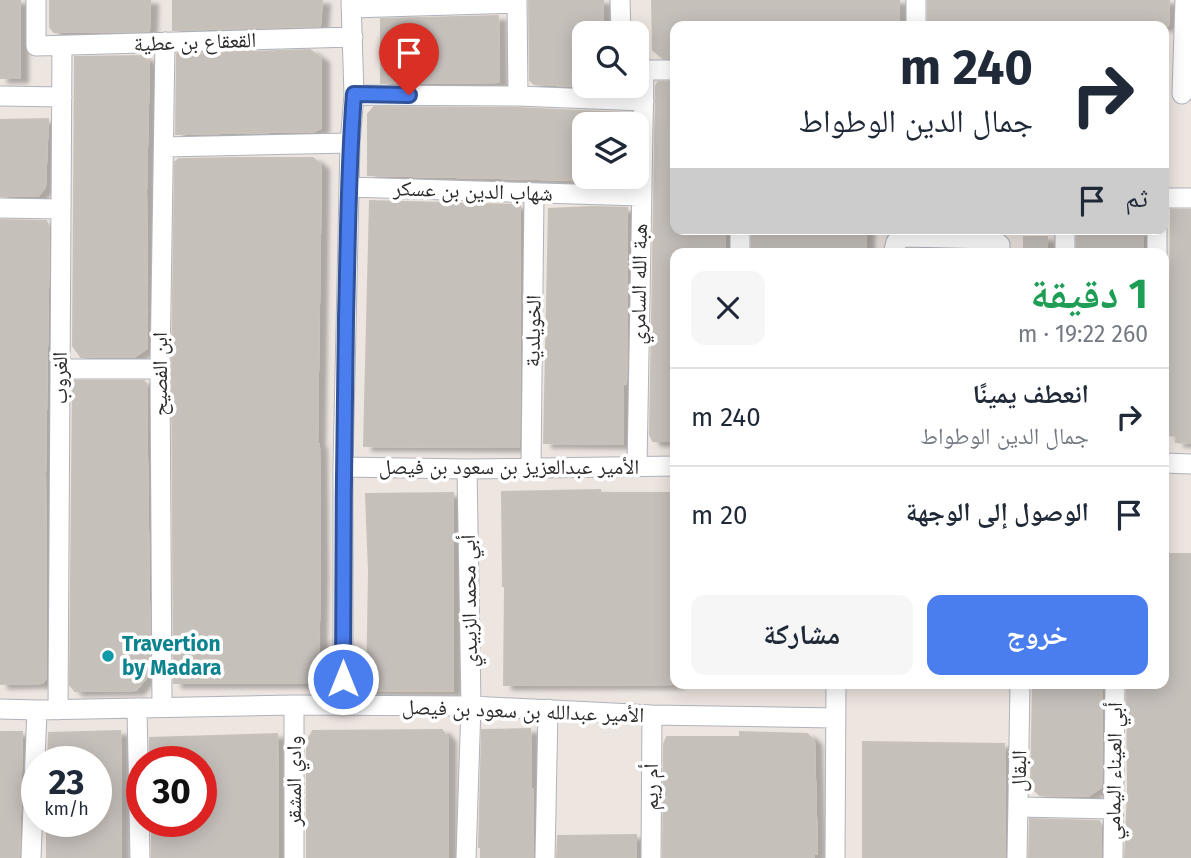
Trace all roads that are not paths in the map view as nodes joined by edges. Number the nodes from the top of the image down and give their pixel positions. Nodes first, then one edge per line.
1 (36, 0) edge
2 (620, 0) edge
3 (916, 0) edge
4 (1185, 0) edge
5 (517, 2) edge
6 (351, 4) edge
7 (621, 21) edge
8 (916, 21) edge
9 (353, 37) junction
10 (165, 42) junction
11 (62, 46) junction
12 (670, 72) edge
13 (649, 79) edge
14 (1169, 86) edge
15 (572, 90) edge
16 (354, 94) junction
17 (1186, 94) edge
18 (0, 96) edge
19 (518, 96) junction
20 (62, 97) junction
21 (639, 98) edge
22 (350, 143) junction
23 (163, 147) junction
24 (349, 187) junction
25 (534, 194) junction
26 (640, 196) junction
27 (1169, 198) edge
28 (1191, 198) edge
29 (0, 208) edge
30 (60, 209) junction
31 (895, 248) edge
32 (1000, 248) edge
33 (60, 369) junction
34 (160, 369) junction
35 (1169, 463) edge
36 (1191, 464) edge
37 (670, 466) edge
38 (343, 467) junction
39 (637, 467) junction
40 (531, 468) junction
41 (467, 469) junction
42 (836, 689) edge
43 (1020, 689) edge
44 (1115, 689) edge
45 (294, 705) junction
46 (162, 706) junction
47 (343, 706) junction
48 (471, 706) junction
49 (137, 708) junction
50 (0, 709) edge
51 (548, 709) junction
52 (37, 710) junction
53 (58, 710) junction
54 (652, 715) junction
55 (835, 718) junction
56 (1018, 807) junction
57 (1113, 809) junction
58 (31, 858) edge
59 (140, 858) edge
60 (294, 858) edge
61 (466, 858) edge
62 (545, 858) edge
63 (651, 858) edge
64 (835, 858) edge
65 (1017, 858) edge
66 (1113, 858) edge

1 - 11 street, القعقاع بن عطية
2 - 7 street
3 - 8 street
4 - 17 street
5 - 6 street
5 - 19 street
6 - 9 street
9 - 10 street, القعقاع بن عطية
9 - 16 street
10 - 11 street, القعقاع بن عطية
10 - 23 street, ابن الفصيح
11 - 20 street, الغروب
12 - 13 street
14 - 17 street
15 - 19 street
16 - 19 street
16 - 22 street
18 - 20 street
20 - 30 street, الغروب
21 - 26 street, هبة الله السامري
22 - 23 street
22 - 24 street
23 - 34 street, ابن الفصيح
24 - 25 street, شهاب الدين بن عسكر
24 - 38 street
25 - 26 street, شهاب الدين بن عسكر
25 - 40 street, الخويلدية
26 - 39 street, هبة الله السامري
27 - 28 street
29 - 30 street
30 - 33 street, الغروب
31 - 32 street
33 - 34 street
33 - 53 street, الغروب
34 - 46 street, ابن الفصيح
35 - 36 street
37 - 39 street, الأمير عبدالعزيز بن سعود بن فيصل
38 - 41 street, الأمير عبدالعزيز بن سعود بن فيصل
38 - 47 street
39 - 40 street, الأمير عبدالعزيز بن سعود بن فيصل
40 - 41 street, الأمير عبدالعزيز بن سعود بن فيصل
41 - 48 street, أبي محمد الزبيدي
42 - 55 street
43 - 56 street, البقال
44 - 57 street, أبي العيناء اليمامي
45 - 46 street, الأمير عبدالله بن سعود بن فيصل
45 - 47 street, الأمير عبدالله بن سعود بن فيصل
45 - 60 street, وادي المشقر
46 - 49 street, الأمير عبدالله بن سعود بن فيصل
47 - 48 street, الأمير عبدالله بن سعود بن فيصل
48 - 51 street, الأمير عبدالله بن سعود بن فيصل
48 - 61 street, أبي محمد الزبيدي
49 - 53 street, الأمير عبدالله بن سعود بن فيصل
49 - 59 street
50 - 52 street, الأمير عبدالله بن سعود بن فيصل
51 - 54 street, الأمير عبدالله بن سعود بن فيصل
51 - 62 street
52 - 53 street, الأمير عبدالله بن سعود بن فيصل
52 - 58 street
54 - 55 street, الأمير عبدالله بن سعود بن فيصل
54 - 63 street, أم ريم
55 - 64 street
56 - 57 street
56 - 65 street, البقال
57 - 66 street, أبي العيناء اليمامي

